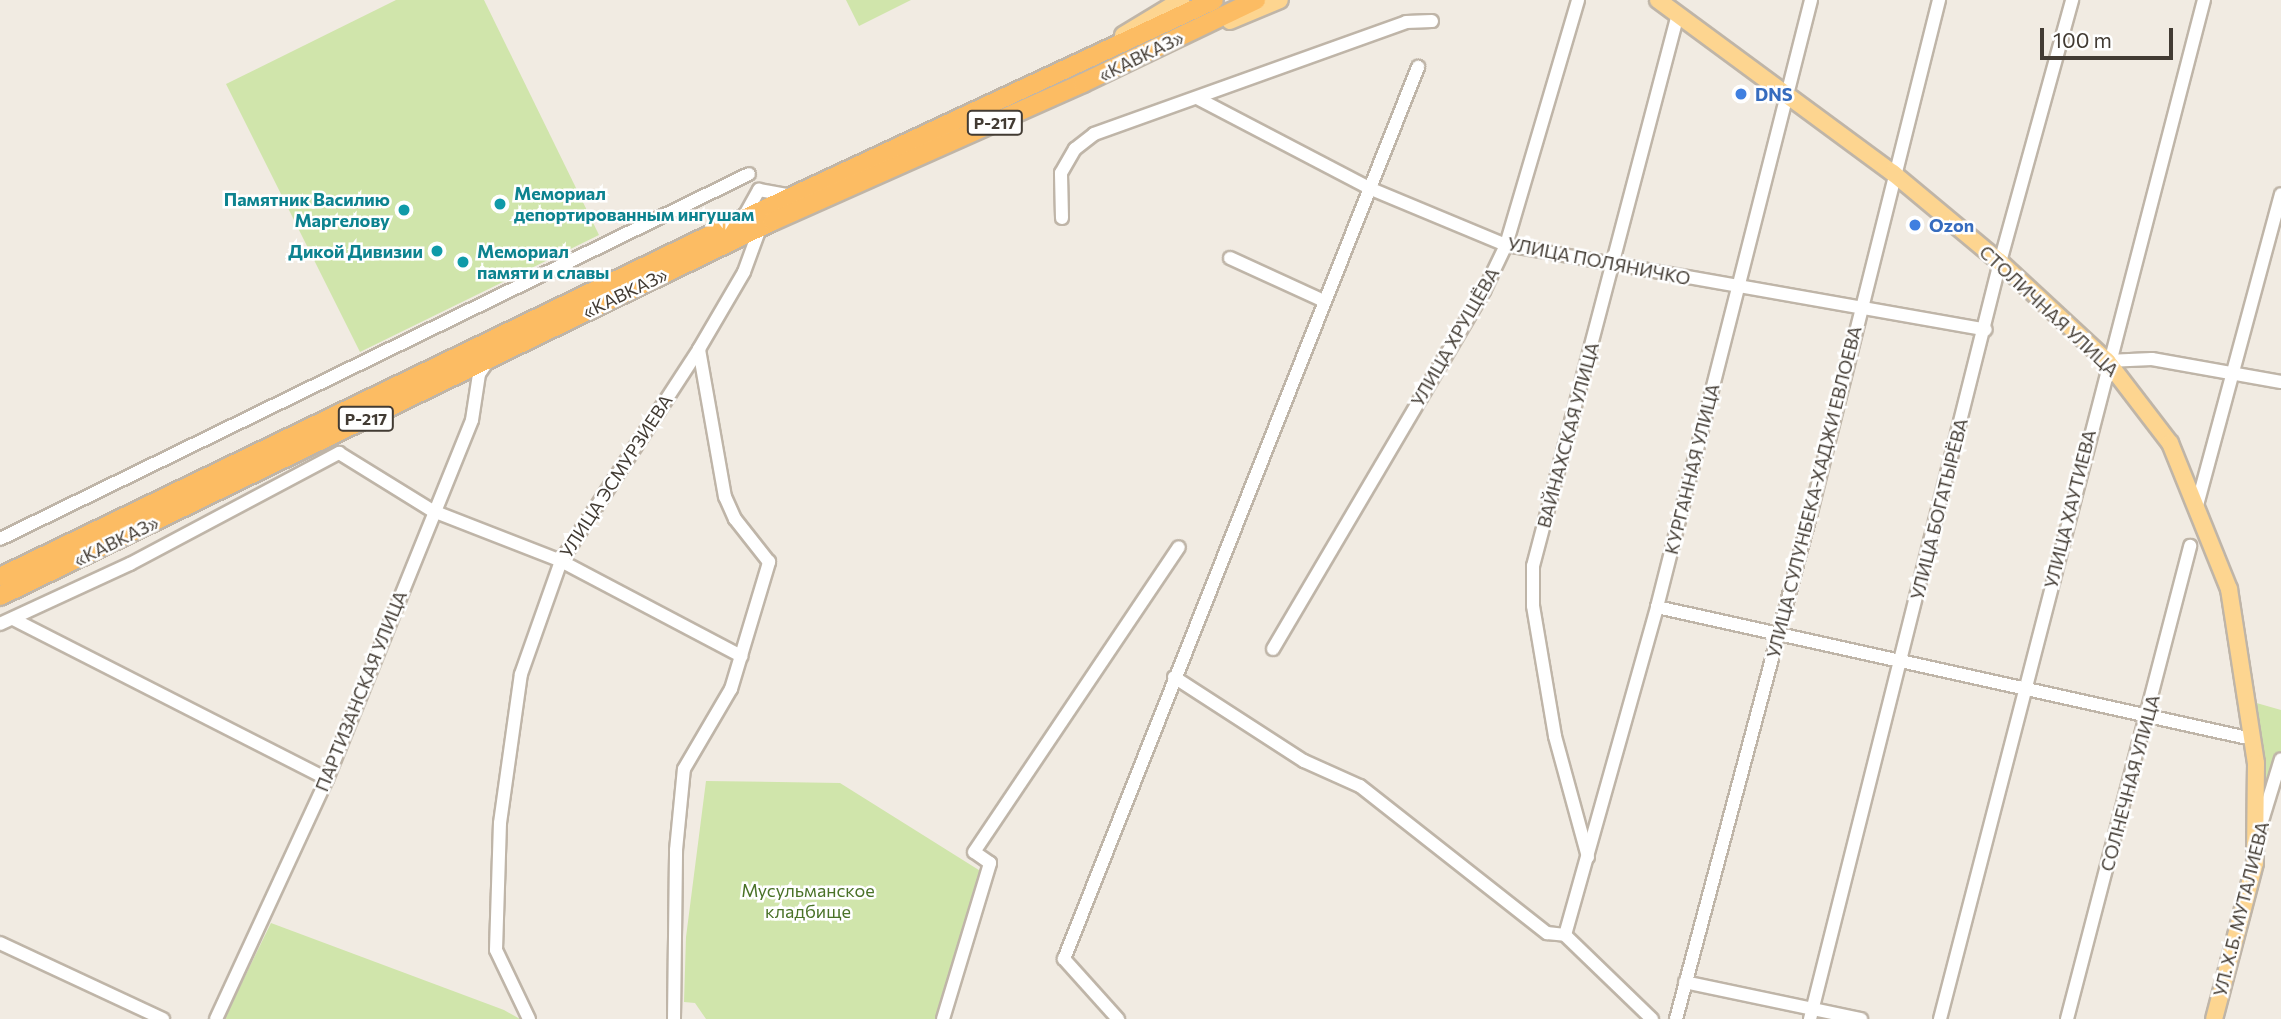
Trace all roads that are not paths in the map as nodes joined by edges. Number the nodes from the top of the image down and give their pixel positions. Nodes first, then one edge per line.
1 (1181, 0) edge
2 (1214, 0) edge
3 (1256, 0) edge
4 (1280, 0) edge
5 (1578, 0) edge
6 (1658, 0) edge
7 (1811, 0) edge
8 (1939, 0) edge
9 (2072, 0) edge
10 (2204, 0) edge
11 (1678, 14) junction
12 (1432, 21) dead end
13 (1418, 67) dead end
14 (1064, 72) junction
15 (1083, 83) junction
16 (1788, 93) junction
17 (1199, 99) junction
18 (1893, 173) junction
19 (749, 174) dead end
20 (1368, 188) junction
21 (2281, 194) edge
22 (1062, 218) dead end
23 (760, 228) junction
24 (732, 242) junction
25 (1506, 245) junction
26 (749, 256) junction
27 (1230, 258) dead end
28 (2000, 262) junction
29 (1613, 264) junction
30 (1737, 288) junction
31 (1324, 301) junction
32 (1861, 307) junction
33 (1986, 330) junction
34 (699, 349) junction
35 (491, 358) junction
36 (2107, 361) junction
37 (2234, 374) junction
38 (447, 379) junction
39 (2281, 382) edge
40 (476, 398) junction
41 (2196, 509) junction
42 (433, 511) junction
43 (0, 539) edge
44 (2190, 546) dead end
45 (1180, 547) dead end
46 (561, 561) junction
47 (0, 577) edge
48 (0, 597) edge
49 (1657, 607) junction
50 (13, 619) junction
51 (0, 624) edge
52 (1778, 636) junction
53 (1273, 649) dead end
54 (741, 656) junction
55 (1900, 664) junction
56 (1174, 677) junction
57 (2024, 689) junction
58 (2149, 713) junction
59 (2252, 739) junction
60 (2281, 751) edge
61 (2281, 759) edge
62 (2256, 763) junction
63 (327, 779) junction
64 (2258, 835) junction
65 (1588, 859) junction
66 (1565, 935) junction
67 (0, 943) edge
68 (1685, 982) junction
69 (1811, 1014) edge
70 (163, 1019) edge
71 (216, 1019) edge
72 (529, 1019) edge
73 (674, 1019) edge
74 (943, 1019) edge
75 (1118, 1019) edge
76 (1652, 1019) edge
77 (1676, 1019) edge
78 (1861, 1019) edge
79 (1940, 1019) edge
80 (2067, 1019) edge
81 (2214, 1019) edge

1 - 14 main road, Р-217
2 - 14 highway, «КАВКАЗ» / Р-217
3 - 15 highway, «КАВКАЗ» / Р-217
4 - 15 main road, Р-217
5 - 25 street, УЛИЦА ХРУЩЁВА
6 - 11 main road, СТОЛИЧНАЯ УЛИЦА
7 - 16 street, КУРГАННАЯ УЛИЦА
8 - 18 street, УЛИЦА СУЛУНБЕКА-ХАДЖИ ЕВЛОЕВА
9 - 28 street, УЛИЦА БОГАТЫРЁВА
10 - 36 street, УЛИЦА ХАУТИЕВА
11 - 16 main road, СТОЛИЧНАЯ УЛИЦА
11 - 29 street, ВАЙНАХСКАЯ УЛИЦА
12 - 17 street
13 - 20 street
14 - 47 highway, «КАВКАЗ» / Р-217
15 - 23 highway, «КАВКАЗ» / Р-217
16 - 18 main road, СТОЛИЧНАЯ УЛИЦА
16 - 30 street, КУРГАННАЯ УЛИЦА
17 - 20 street, УЛИЦА ПОЛЯНИЧКО
17 - 22 street
18 - 28 main road, СТОЛИЧНАЯ УЛИЦА
18 - 32 street, УЛИЦА СУЛУНБЕКА-ХАДЖИ ЕВЛОЕВА
19 - 43 street
20 - 25 street, УЛИЦА ПОЛЯНИЧКО
20 - 31 street
21 - 37 street
23 - 24 highway, «КАВКАЗ» / Р-217
23 - 26 street, УЛИЦА ЭСМУРЗИЕВА
24 - 26 street
24 - 35 highway, «КАВКАЗ» / Р-217
25 - 29 street, УЛИЦА ПОЛЯНИЧКО
25 - 53 street, УЛИЦА ХРУЩЁВА
26 - 34 street, УЛИЦА ЭСМУРЗИЕВА
27 - 31 street
28 - 33 street, УЛИЦА БОГАТЫРЁВА
28 - 36 main road, СТОЛИЧНАЯ УЛИЦА
29 - 30 street, УЛИЦА ПОЛЯНИЧКО
29 - 65 street, ВАЙНАХСКАЯ УЛИЦА
30 - 32 street, УЛИЦА ПОЛЯНИЧКО
30 - 49 street, КУРГАННАЯ УЛИЦА
31 - 56 street
32 - 33 street, УЛИЦА ПОЛЯНИЧКО
32 - 52 street, УЛИЦА СУЛУНБЕКА-ХАДЖИ ЕВЛОЕВА
33 - 55 street, УЛИЦА БОГАТЫРЁВА
34 - 46 street, УЛИЦА ЭСМУРЗИЕВА
34 - 54 street
35 - 38 highway, «КАВКАЗ» / Р-217
35 - 40 street, ПАРТИЗАНСКАЯ УЛИЦА
36 - 37 street
36 - 41 main road, СТОЛИЧНАЯ УЛИЦА
36 - 57 street, УЛИЦА ХАУТИЕВА
37 - 39 street
37 - 41 street
38 - 40 street
38 - 48 highway, «КАВКАЗ» / Р-217
40 - 42 street, ПАРТИЗАНСКАЯ УЛИЦА
41 - 59 main road, СТОЛИЧНАЯ УЛИЦА
42 - 46 street
42 - 50 street
42 - 63 street, ПАРТИЗАНСКАЯ УЛИЦА
44 - 58 street, СОЛНЕЧНАЯ УЛИЦА
45 - 74 street
46 - 54 street
46 - 72 street, УЛИЦА ЭСМУРЗИЕВА
49 - 52 street
49 - 65 street, КУРГАННАЯ УЛИЦА
50 - 51 street
50 - 63 street
52 - 55 street
52 - 68 street, УЛИЦА СУЛУНБЕКА-ХАДЖИ ЕВЛОЕВА
54 - 73 street
55 - 57 street
55 - 69 street, УЛИЦА БОГАТЫРЁВА
56 - 66 street
56 - 75 street
57 - 58 street
57 - 79 street, УЛИЦА ХАУТИЕВА
58 - 59 street
58 - 80 street, СОЛНЕЧНАЯ УЛИЦА
59 - 62 main road, СТОЛИЧНАЯ УЛИЦА
60 - 62 street
61 - 64 street, УЛ. Х.Б. МУТАЛИЕВА
62 - 64 main road, СТОЛИЧНАЯ УЛИЦА
63 - 71 street, ПАРТИЗАНСКАЯ УЛИЦА
64 - 81 main road, УЛ. Х.Б. МУТАЛИЕВА
65 - 66 street, КУРГАННАЯ УЛИЦА
66 - 76 street
67 - 70 street
68 - 69 street
68 - 77 street, УЛИЦА СУЛУНБЕКА-ХАДЖИ ЕВЛОЕВА
69 - 78 street

